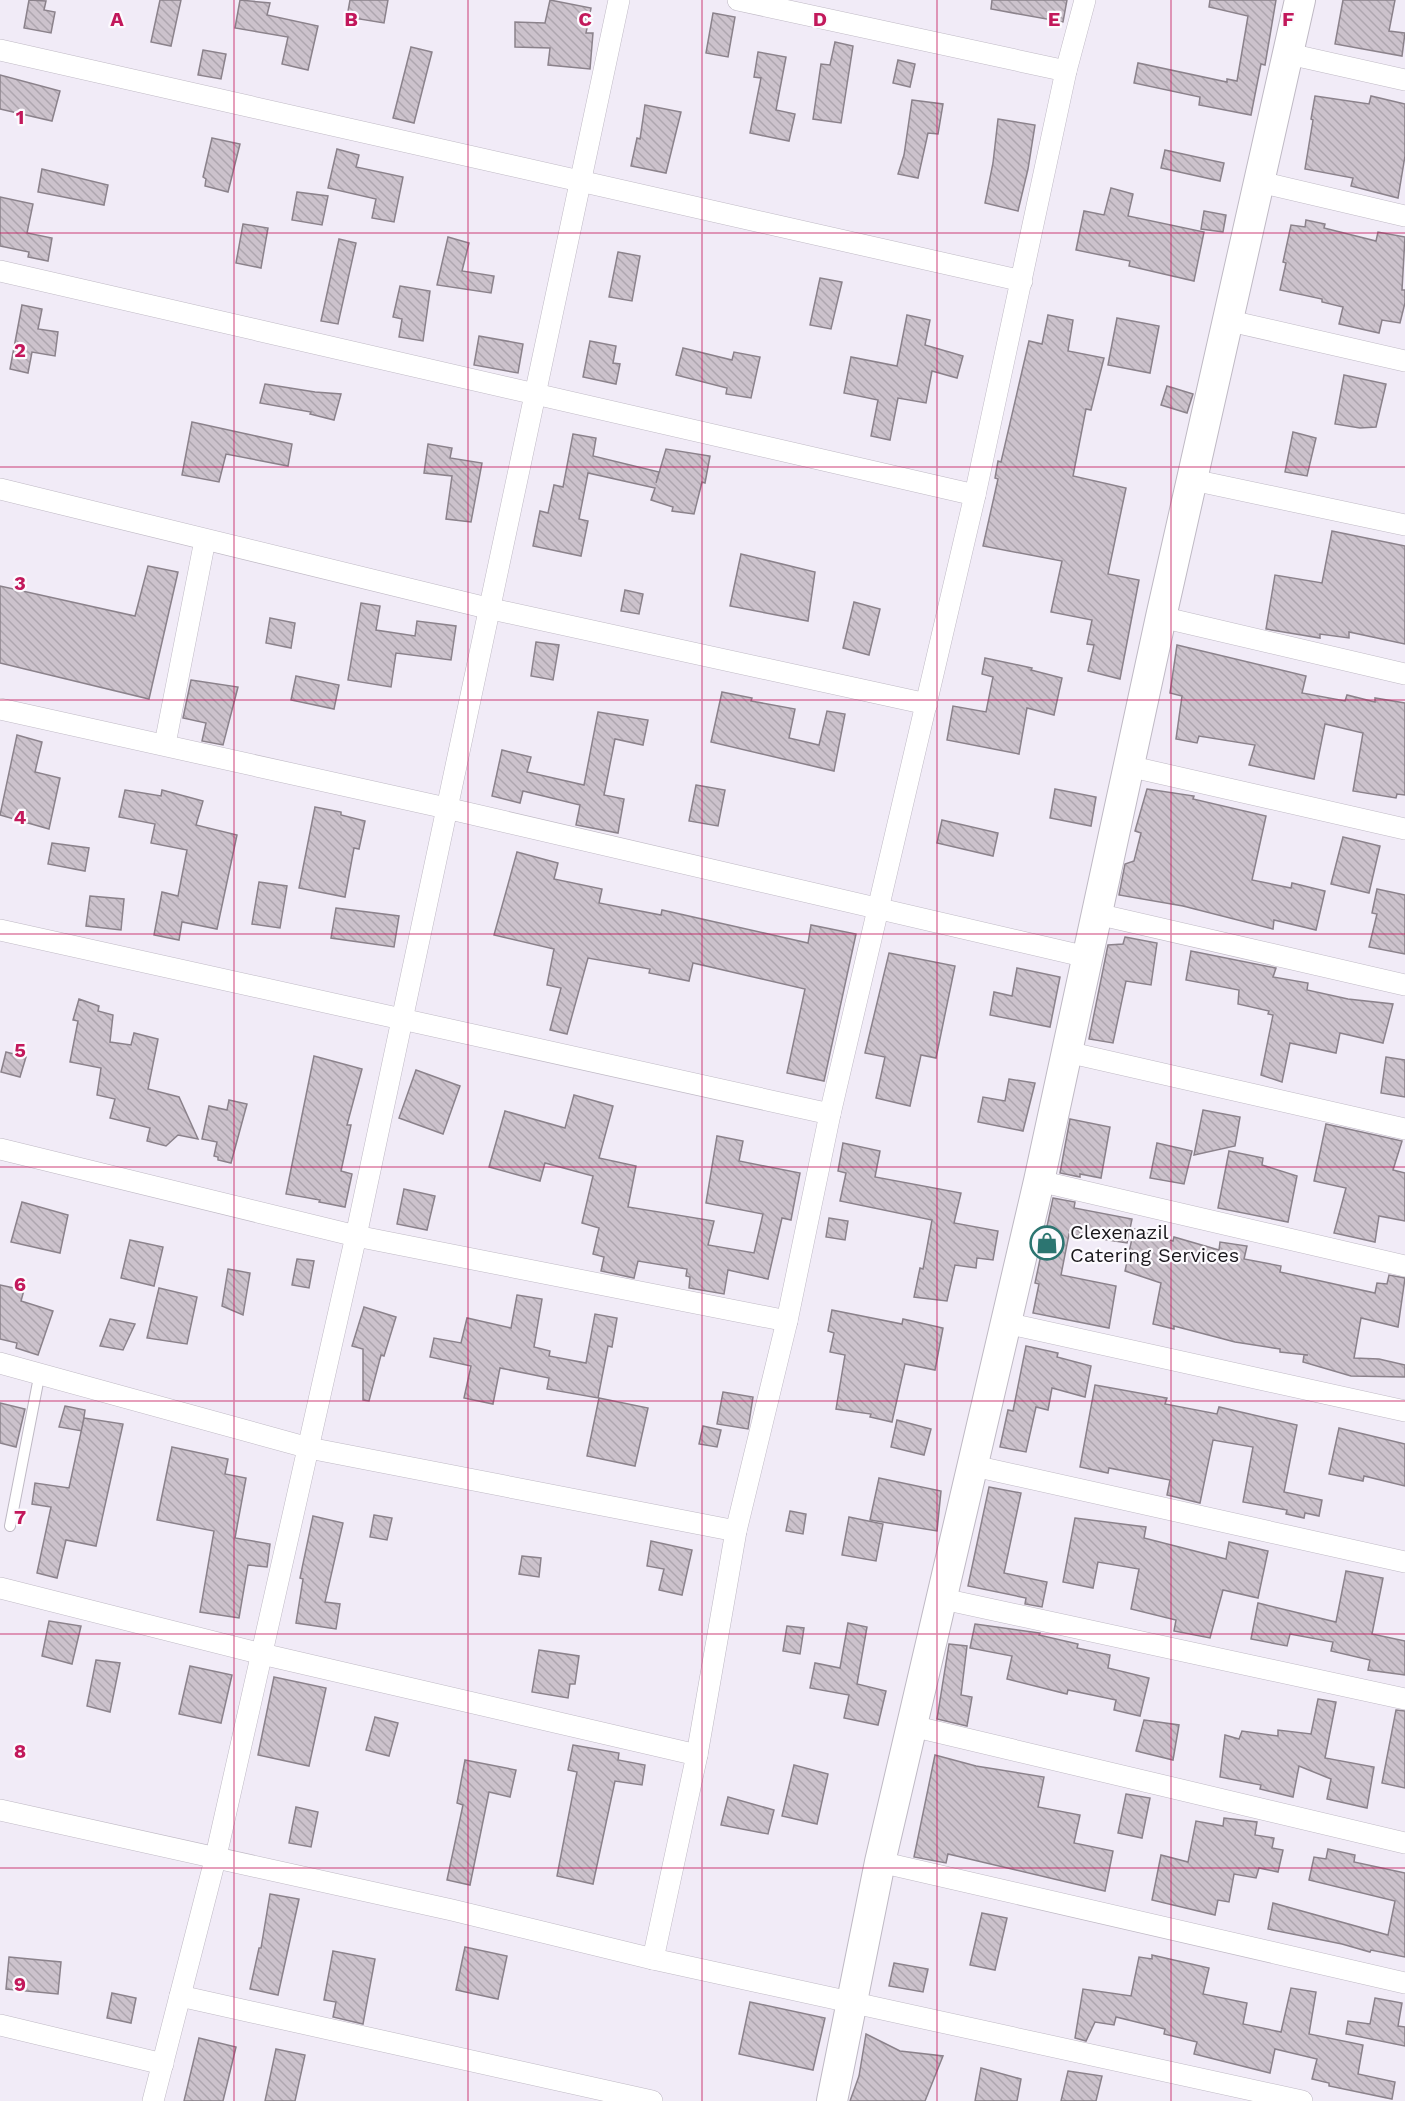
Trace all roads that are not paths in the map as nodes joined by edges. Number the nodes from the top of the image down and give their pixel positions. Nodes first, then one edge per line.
1 (618, 0) edge
2 (738, 0) edge
3 (1085, 0) edge
4 (1300, 0) edge
5 (0, 50) edge
6 (1288, 54) junction
7 (1066, 71) junction
8 (1405, 80) edge
9 (579, 180) junction
10 (1260, 182) junction
11 (1405, 216) edge
12 (0, 271) edge
13 (1022, 281) junction
14 (1230, 321) junction
15 (1405, 361) edge
16 (535, 392) junction
17 (1192, 480) junction
18 (0, 489) edge
19 (975, 495) junction
20 (1405, 525) edge
21 (205, 540) junction
22 (487, 608) junction
23 (1161, 617) junction
24 (1405, 674) edge
25 (927, 704) junction
26 (0, 709) edge
27 (165, 744) junction
28 (1128, 766) junction
29 (446, 808) junction
30 (1405, 829) edge
31 (879, 911) junction
32 (1097, 914) junction
33 (0, 930) edge
34 (1087, 957) junction
35 (1405, 985) edge
36 (402, 1019) junction
37 (1067, 1052) junction
38 (830, 1114) junction
39 (1405, 1129) edge
40 (0, 1149) edge
41 (1039, 1181) junction
42 (356, 1236) junction
43 (1405, 1266) edge
44 (787, 1321) junction
45 (1006, 1323) junction
46 (0, 1363) edge
47 (40, 1372) junction
48 (1405, 1412) edge
49 (309, 1448) junction
50 (974, 1466) junction
51 (10, 1526) dead end
52 (736, 1531) junction
53 (1405, 1562) edge
54 (0, 1588) edge
55 (943, 1599) junction
56 (262, 1654) junction
57 (1405, 1699) edge
58 (912, 1726) junction
59 (697, 1755) junction
60 (0, 1810) edge
61 (1405, 1843) edge
62 (216, 1856) junction
63 (880, 1862) junction
64 (653, 1959) junction
65 (1405, 1983) edge
66 (180, 1996) junction
67 (852, 2001) junction
68 (0, 2025) edge
69 (163, 2064) junction
70 (153, 2101) edge
71 (652, 2101) edge
72 (831, 2101) edge
73 (1302, 2101) edge

1 - 9 street
2 - 7 street
3 - 7 street
4 - 6 street
5 - 9 street
6 - 8 street
6 - 10 street
7 - 13 street
9 - 13 street
9 - 16 street
10 - 11 street
10 - 14 street
12 - 16 street
13 - 19 street
14 - 15 street
14 - 17 street
16 - 19 street
16 - 22 street
17 - 20 street
17 - 23 street
18 - 21 street
19 - 25 street
21 - 22 street
21 - 27 street
22 - 25 street
22 - 29 street
23 - 24 street
23 - 28 street
25 - 31 street
26 - 27 street
27 - 29 street
28 - 30 street
28 - 32 street
29 - 31 street
29 - 36 street
31 - 34 street
31 - 38 street
32 - 34 street
32 - 35 street
33 - 36 street
34 - 37 street
36 - 38 street
36 - 42 street
37 - 39 street
37 - 41 street
38 - 44 street
40 - 42 street
41 - 43 street
41 - 45 street
42 - 44 street
42 - 49 street
44 - 52 street
45 - 48 street
45 - 50 street
46 - 47 street
47 - 49 street
47 - 51 lane
49 - 52 street
49 - 56 street
50 - 53 street
50 - 55 street
52 - 59 street
54 - 56 street
55 - 57 street
55 - 58 street
56 - 59 street
56 - 62 street
58 - 61 street
58 - 63 street
59 - 64 street
60 - 62 street
62 - 64 street
62 - 66 street
63 - 65 street
63 - 67 street
64 - 67 street
66 - 69 street
66 - 71 street
67 - 72 street
67 - 73 street
68 - 69 street
69 - 70 street

